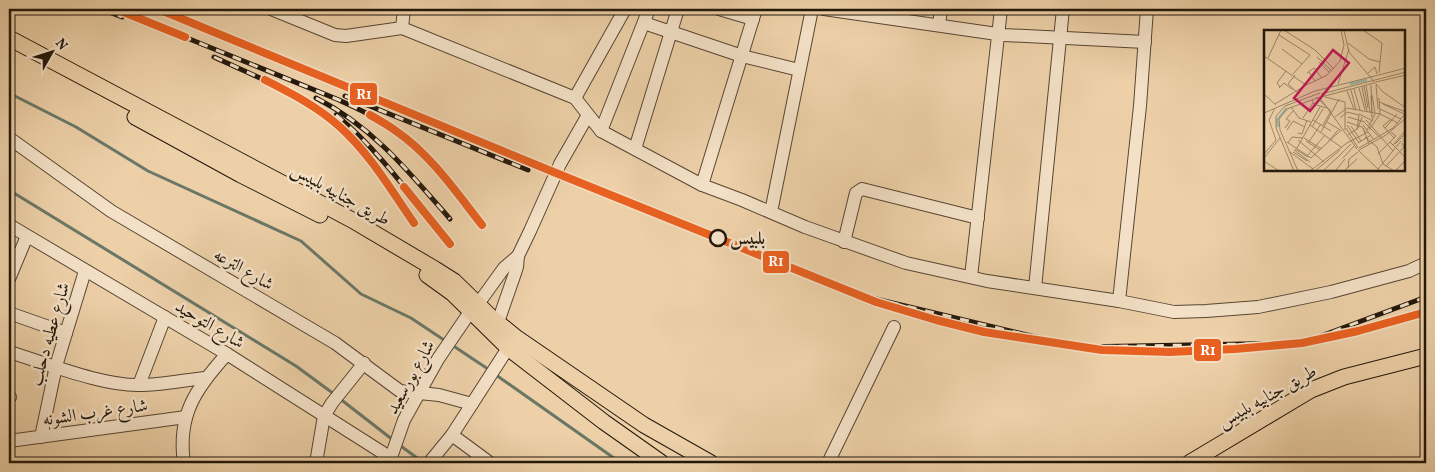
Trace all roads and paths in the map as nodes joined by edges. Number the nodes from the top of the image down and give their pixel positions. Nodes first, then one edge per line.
1 (271, 9) edge
2 (404, 9) edge
3 (625, 9) edge
4 (648, 9) edge
5 (678, 9) edge
6 (719, 9) edge
7 (812, 9) edge
8 (824, 9) edge
9 (941, 9) edge
10 (1002, 9) edge
11 (1063, 9) edge
12 (1147, 9) edge
13 (854, 11) edge
14 (754, 14) edge
15 (903, 14) edge
16 (644, 23) junction
17 (939, 25) junction
18 (402, 28) junction
19 (671, 32) junction
20 (999, 34) junction
21 (9, 38) edge
22 (1061, 38) junction
23 (1145, 42) junction
24 (9, 48) edge
25 (742, 56) junction
26 (799, 70) junction
27 (575, 98) junction
28 (588, 115) junction
29 (601, 131) junction
30 (9, 138) edge
31 (635, 149) junction
32 (702, 184) junction
33 (771, 212) junction
34 (978, 218) junction
35 (9, 225) edge
36 (27, 236) junction
37 (844, 242) junction
38 (518, 256) junction
39 (1426, 263) edge
40 (85, 270) junction
41 (971, 277) junction
42 (9, 279) edge
43 (1035, 288) junction
44 (1119, 301) junction
45 (474, 308) junction
46 (9, 313) edge
47 (165, 317) junction
48 (498, 322) junction
49 (894, 327) dead end
50 (66, 333) junction
51 (9, 352) edge
52 (505, 353) junction
53 (227, 354) junction
54 (1426, 356) edge
55 (364, 363) junction
56 (56, 366) junction
57 (205, 378) junction
58 (139, 385) junction
59 (420, 393) junction
60 (472, 404) junction
61 (327, 412) junction
62 (186, 417) junction
63 (452, 435) junction
64 (42, 437) junction
65 (9, 441) edge
66 (391, 459) edge
67 (484, 461) edge
68 (184, 463) edge
69 (316, 463) edge
70 (429, 463) edge
71 (662, 463) edge
72 (711, 463) edge
73 (828, 463) edge
74 (1189, 463) edge

1 - 18 street
2 - 18 street
3 - 27 street
4 - 16 street
5 - 19 street
6 - 14 street
7 - 26 street
8 - 13 street
9 - 17 street
10 - 20 street
11 - 22 street
12 - 23 street
13 - 15 street
14 - 25 street
15 - 17 street
16 - 19 street
16 - 29 street
17 - 20 street
18 - 27 street
19 - 25 street
19 - 31 street
20 - 22 street
20 - 34 street
21 - 45 main road, طريق جنابيه بلبيس
22 - 23 street
22 - 43 street
23 - 44 street
24 - 45 main road, طريق جنابيه بلبيس
25 - 26 street
25 - 32 street
26 - 33 street
27 - 28 street
28 - 29 street
28 - 38 street
29 - 31 street
30 - 55 street, شارع الترعه
31 - 32 street
32 - 33 street
33 - 37 street
34 - 37 street
34 - 41 street
35 - 36 street, شارع التوحيد
36 - 40 street, شارع التوحيد
36 - 42 street
37 - 41 street
38 - 45 street, شارع بورسعيد
38 - 48 street
39 - 44 street
40 - 47 street, شارع التوحيد
40 - 50 street, شارع عطيه دحلب
41 - 43 street
43 - 44 street
45 - 48 main road, طريق جنابيه بلبيس
45 - 52 main road, طريق جنابيه بلبيس
45 - 59 street, شارع بورسعيد
46 - 50 street
47 - 53 street, شارع التوحيد
47 - 58 street
48 - 72 main road, طريق جنابيه بلبيس
49 - 73 street
50 - 56 street, شارع عطيه دحلب
51 - 56 street
52 - 60 street
52 - 71 main road, طريق جنابيه بلبيس
53 - 57 street
53 - 61 street, شارع التوحيد
54 - 74 main road, طريق جنابيه بلبيس
55 - 59 street, شارع الترعه
55 - 61 street
56 - 58 street
56 - 64 street, شارع عطيه دحلب
57 - 58 street
57 - 62 street
59 - 60 street, شارع الترعه
59 - 66 street, شارع بورسعيد
60 - 63 street
61 - 66 street, شارع التوحيد
61 - 69 street
62 - 64 street, شارع غرب الشونه
62 - 68 street
63 - 67 street
63 - 70 street
64 - 65 street, شارع غرب الشونه

